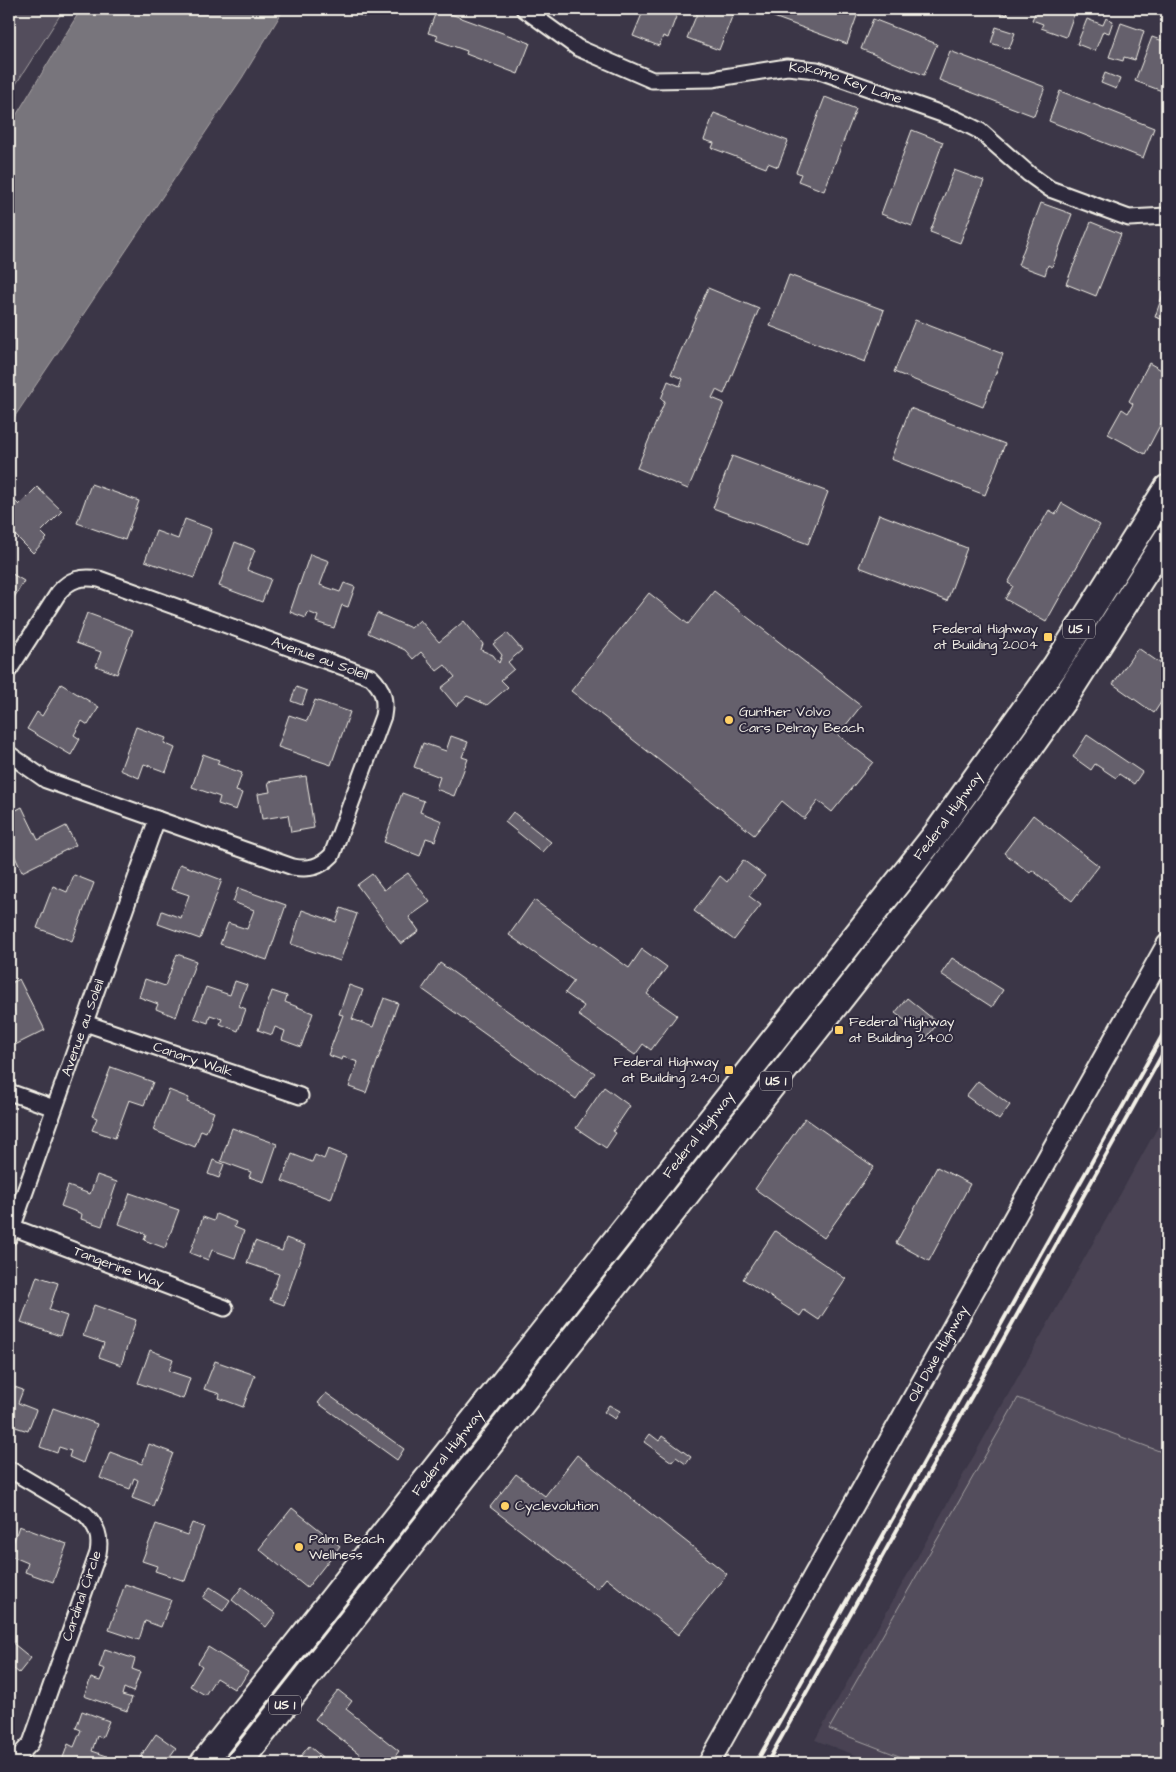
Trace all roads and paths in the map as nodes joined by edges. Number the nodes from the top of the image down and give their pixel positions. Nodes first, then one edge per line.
1 (524, 9) edge
2 (1163, 220) edge
3 (1167, 489) edge
4 (1167, 538) edge
5 (1126, 606) junction
6 (9, 670) edge
7 (9, 754) edge
8 (157, 819) junction
9 (936, 834) junction
10 (898, 882) junction
11 (930, 885) junction
12 (1167, 945) edge
13 (852, 983) junction
14 (85, 1023) junction
15 (9, 1092) edge
16 (300, 1096) dead end
17 (54, 1108) junction
18 (10, 1232) edge
19 (225, 1308) dead end
20 (9, 1469) edge
21 (409, 1504) junction
22 (377, 1542) junction
23 (408, 1550) junction
24 (362, 1607) junction
25 (14, 1758) edge
26 (203, 1763) edge
27 (239, 1763) edge
28 (709, 1763) edge

1 - 2 street, Kokomo Key Lane
3 - 5 main road
3 - 9 main road, Federal Highway / US 1
4 - 5 main road, Federal Highway / US 1
5 - 11 main road, Federal Highway / US 1
6 - 8 street, Avenue au Soleil
7 - 8 street, Avenue au Soleil
8 - 14 street, Avenue au Soleil
9 - 10 main road, Federal Highway / US 1
9 - 11 main road
10 - 13 main road
10 - 21 main road, Federal Highway / US 1
11 - 13 main road, Federal Highway / US 1
12 - 28 street, Old Dixie Highway
13 - 23 main road, Federal Highway / US 1
14 - 16 street, Canary Walk
14 - 17 street, Avenue au Soleil
15 - 17 street
17 - 18 street, Avenue au Soleil
18 - 19 street, Tangerine Way
20 - 25 street, Cardinal Circle
21 - 22 main road, Federal Highway / US 1
21 - 23 main road
22 - 24 main road
22 - 26 main road, Federal Highway / US 1
23 - 24 main road, Federal Highway / US 1
24 - 27 main road, Federal Highway / US 1

